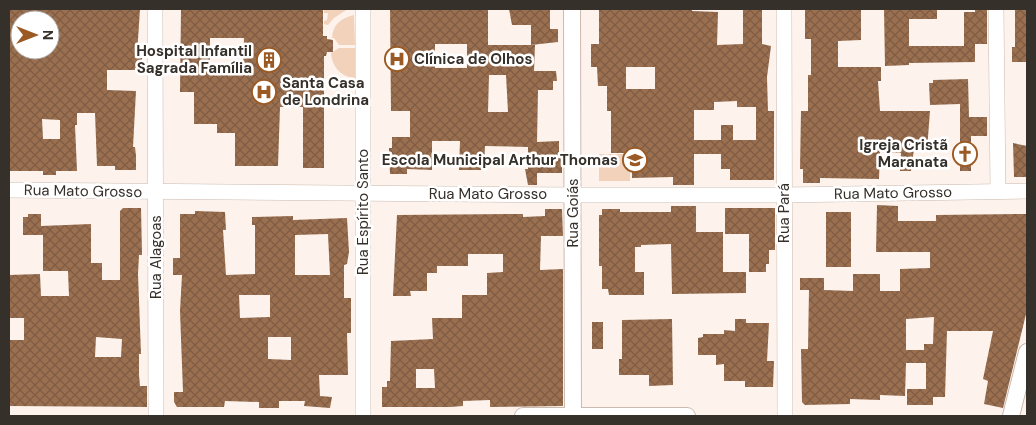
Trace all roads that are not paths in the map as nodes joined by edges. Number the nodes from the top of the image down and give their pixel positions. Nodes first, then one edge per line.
1 (155, 9) edge
2 (363, 9) edge
3 (572, 9) edge
4 (784, 9) edge
5 (996, 9) edge
6 (9, 190) edge
7 (998, 191) junction
8 (1027, 191) edge
9 (156, 192) junction
10 (363, 194) junction
11 (573, 195) junction
12 (784, 195) junction
13 (1027, 352) edge
14 (156, 416) edge
15 (363, 416) edge
16 (523, 416) edge
17 (573, 416) edge
18 (687, 416) edge
19 (785, 416) edge
20 (1011, 416) edge

1 - 9 street, Rua Alagoas
2 - 10 street, Rua Espírito Santo
3 - 11 main road, Rua Goiás
4 - 12 street, Rua Pará
5 - 7 street
6 - 9 street, Rua Mato Grosso
7 - 8 street, Rua Mato Grosso
7 - 12 street, Rua Mato Grosso
9 - 10 street, Rua Mato Grosso
9 - 14 street, Rua Alagoas
10 - 11 street, Rua Mato Grosso
10 - 15 street, Rua Espírito Santo
11 - 12 street, Rua Mato Grosso
11 - 17 main road, Rua Goiás
12 - 19 street, Rua Pará
13 - 20 main road
16 - 17 main road
17 - 18 main road

